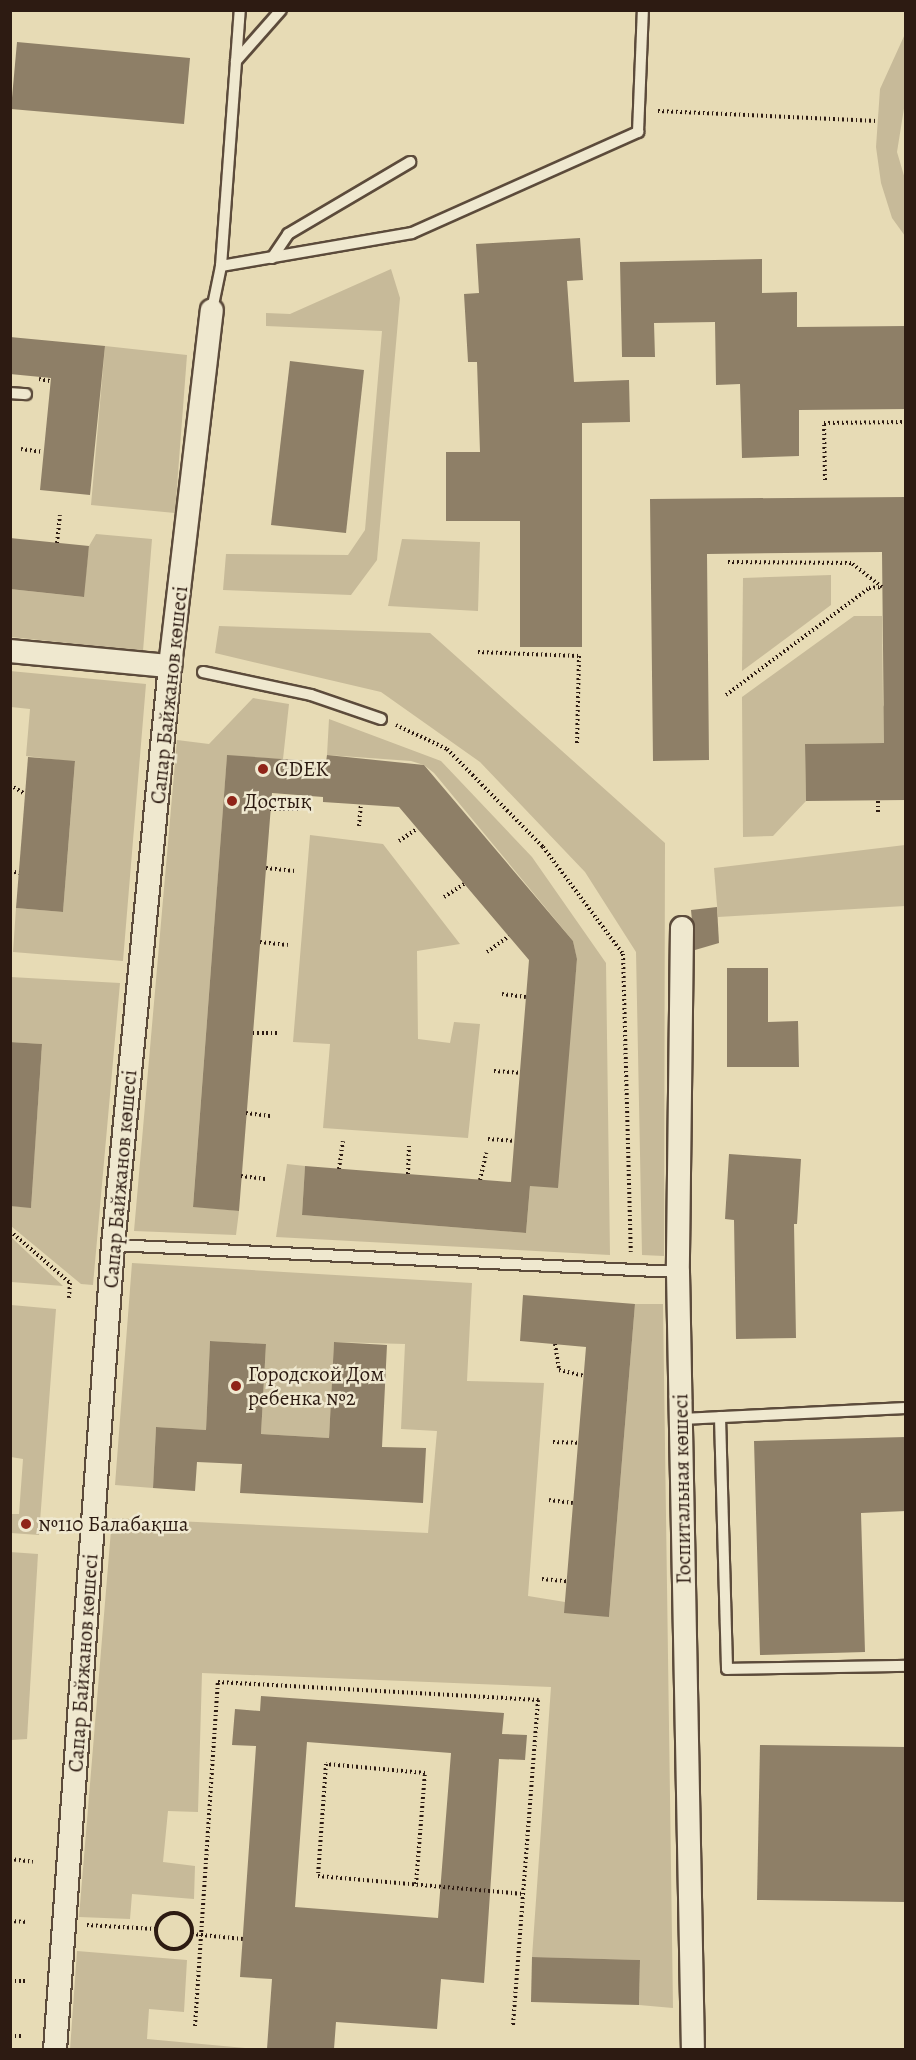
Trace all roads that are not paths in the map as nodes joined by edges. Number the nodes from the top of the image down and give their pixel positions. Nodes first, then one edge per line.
1 (240, 10) edge
2 (281, 10) edge
3 (643, 10) edge
4 (236, 61) junction
5 (410, 162) dead end
6 (272, 258) junction
7 (221, 266) junction
8 (212, 310) joint
9 (10, 393) edge
10 (26, 394) dead end
11 (10, 651) edge
12 (170, 666) junction
13 (203, 672) dead end
14 (381, 719) road end
15 (682, 928) dead end
16 (113, 1245) junction
17 (678, 1272) junction
18 (906, 1408) edge
19 (720, 1417) junction
20 (682, 1419) junction
21 (906, 1666) edge
22 (55, 2049) edge
23 (693, 2049) edge

1 - 4 lane
2 - 4 lane
3 - 6 lane
4 - 7 lane
5 - 6 lane
6 - 7 lane
7 - 8 lane
8 - 12 street, Сапар Байжанов көшесі
9 - 10 lane
11 - 12 street
12 - 16 street, Сапар Байжанов көшесі
13 - 14 lane
15 - 17 street, Госпитальная көшесі
16 - 17 lane
16 - 22 street, Сапар Байжанов көшесі
17 - 20 street, Госпитальная көшесі
18 - 19 lane
19 - 20 lane
19 - 21 lane
20 - 23 street, Госпитальная көшесі

